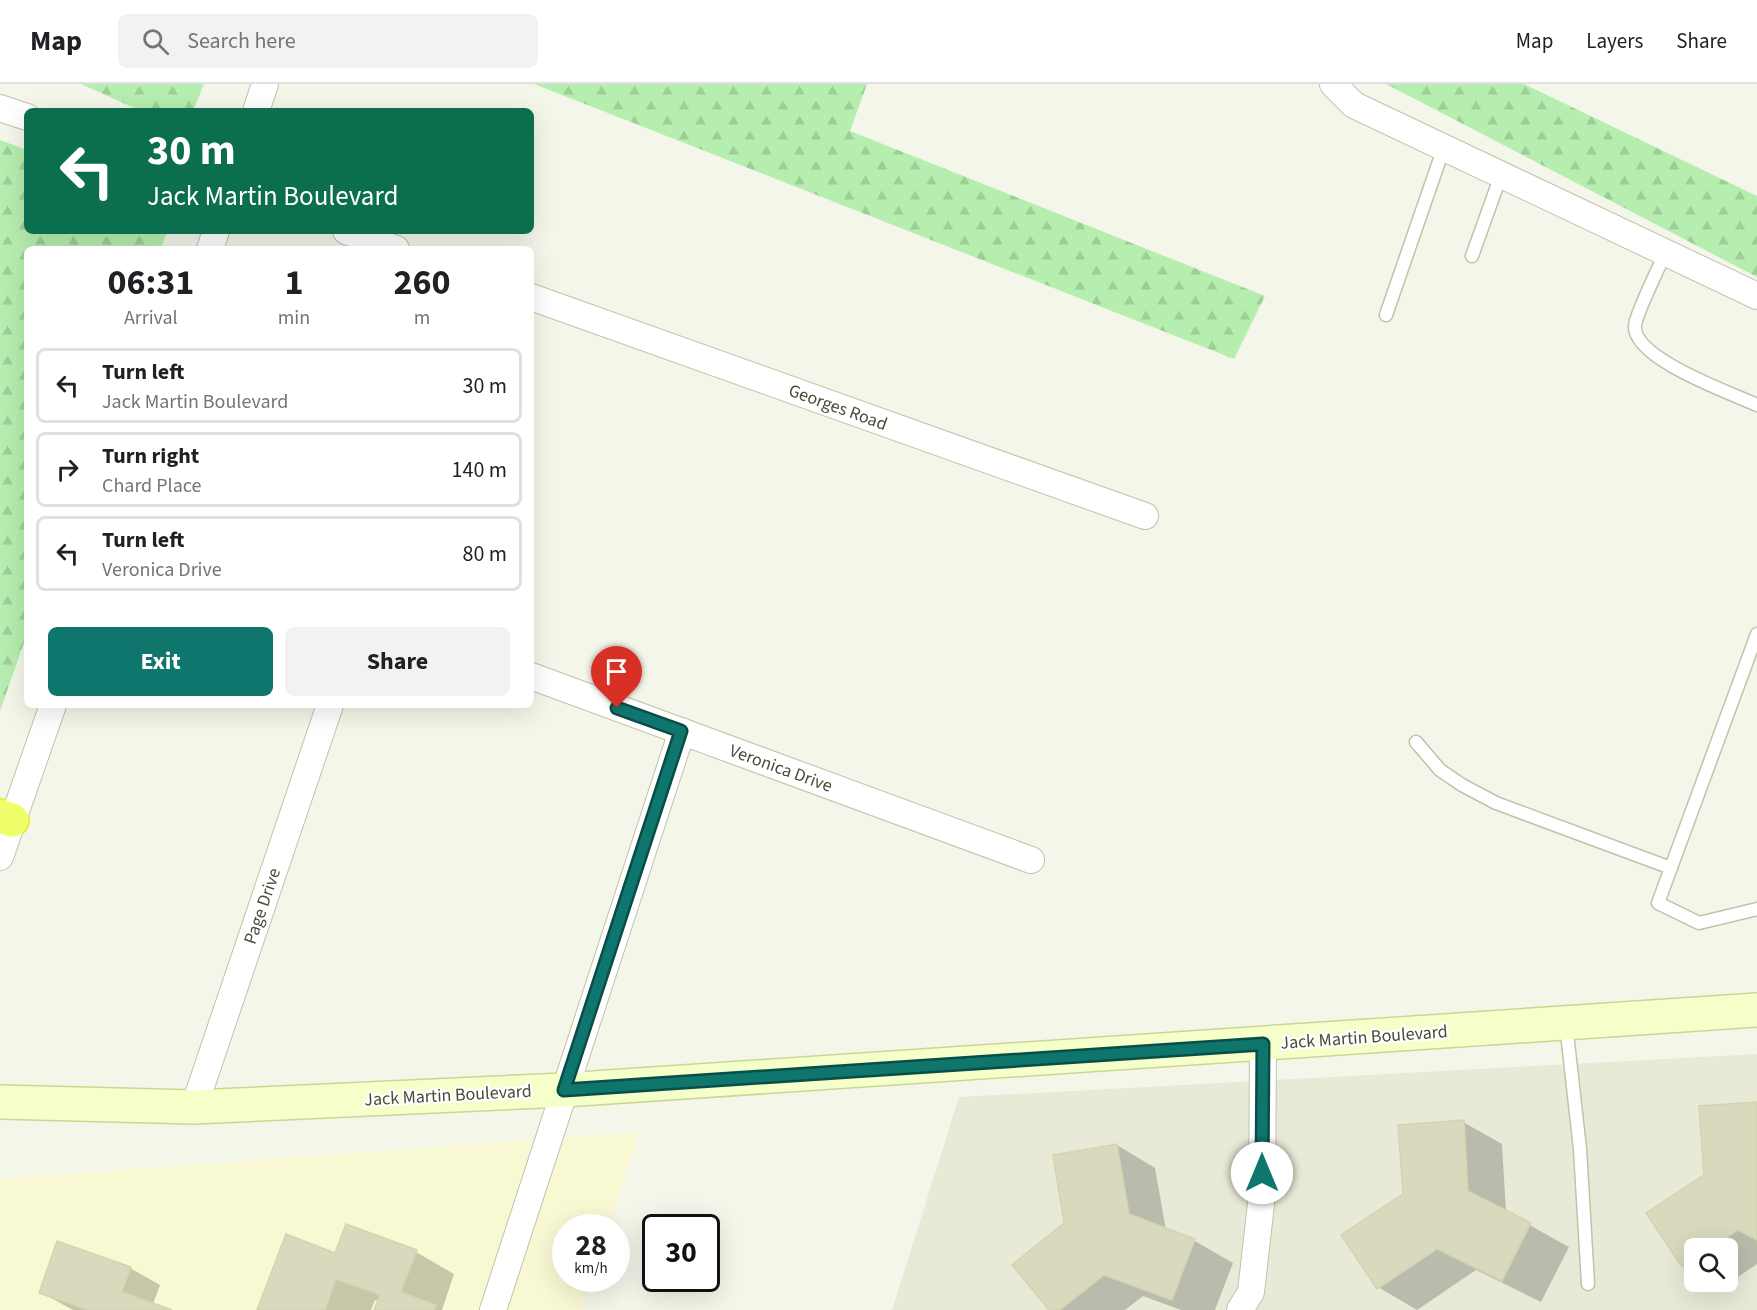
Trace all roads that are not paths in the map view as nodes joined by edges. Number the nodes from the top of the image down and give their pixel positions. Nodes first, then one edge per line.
1 (266, 84) edge
2 (1333, 84) edge
3 (0, 108) edge
4 (257, 108) edge
5 (24, 116) edge
6 (1444, 147) junction
7 (1501, 175) junction
8 (354, 234) edge
9 (388, 246) edge
10 (1665, 253) junction
11 (1472, 256) dead end
12 (1757, 296) edge
13 (534, 298) edge
14 (1386, 315) dead end
15 (1757, 405) edge
16 (1145, 516) dead end
17 (1757, 635) edge
18 (534, 677) edge
19 (52, 708) edge
20 (329, 708) edge
21 (681, 731) junction
22 (1416, 742) dead end
23 (6, 818) edge
24 (0, 857) edge
25 (1031, 860) dead end
26 (1671, 868) junction
27 (1757, 909) edge
28 (1757, 1010) edge
29 (1566, 1023) junction
30 (1263, 1044) junction
31 (564, 1090) junction
32 (0, 1102) edge
33 (194, 1107) junction
34 (1588, 1284) dead end
35 (493, 1310) edge
36 (1240, 1310) edge

1 - 4 street
2 - 6 street
3 - 5 street
6 - 7 street
6 - 14 lane
7 - 10 street
7 - 11 lane
8 - 9 street
10 - 12 street
10 - 15 lane
13 - 16 street, Georges Road
17 - 26 lane
18 - 21 street, Veronica Drive
19 - 23 street
20 - 33 street, Page Drive
21 - 25 street, Veronica Drive
21 - 31 street
22 - 26 lane
23 - 24 street
26 - 27 lane
28 - 29 street, Jack Martin Boulevard
29 - 30 street, Jack Martin Boulevard
29 - 34 lane
30 - 31 street, Jack Martin Boulevard
30 - 36 street
31 - 33 street, Jack Martin Boulevard
31 - 35 street
32 - 33 street, Jack Martin Boulevard

